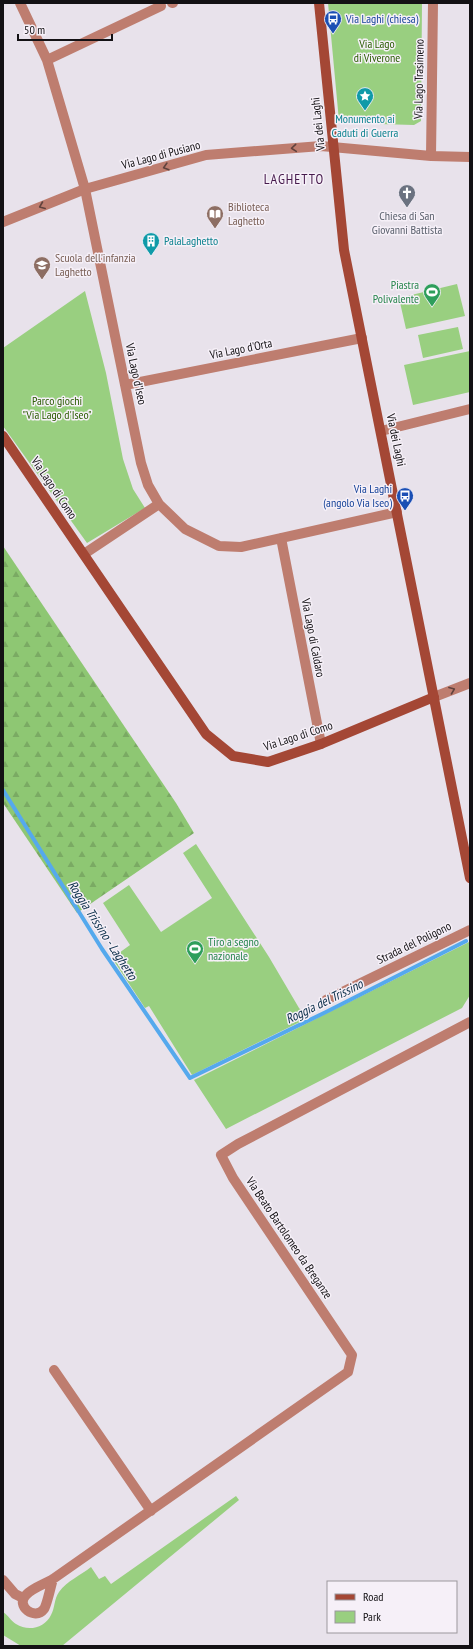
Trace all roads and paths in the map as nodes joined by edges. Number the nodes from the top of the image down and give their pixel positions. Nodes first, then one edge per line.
1 (20, 3) edge
2 (319, 3) edge
3 (433, 3) edge
4 (160, 6) dead end
5 (47, 60) junction
6 (333, 146) junction
7 (431, 156) junction
8 (470, 157) edge
9 (85, 189) junction
10 (3, 222) edge
11 (362, 338) junction
12 (125, 385) junction
13 (470, 409) edge
14 (381, 431) junction
15 (3, 436) edge
16 (159, 504) junction
17 (397, 512) junction
18 (281, 538) junction
19 (84, 554) junction
20 (470, 683) edge
21 (434, 697) junction
22 (321, 744) junction
23 (470, 878) edge
24 (470, 930) edge
25 (326, 1000) dead end
26 (470, 1022) edge
27 (54, 1370) dead end
28 (151, 1511) junction
29 (53, 1579) junction
30 (3, 1580) edge
31 (23, 1598) junction

1 - 5 street, Via Lago d'Iseo
2 - 6 street, Via dei Laghi
3 - 7 street, Via Lago Trasimeno
4 - 5 street
5 - 9 street, Via Lago d'Iseo
6 - 7 street
6 -> 9 street, Via Lago di Pusiano
6 - 11 street, Via dei Laghi
7 - 8 street
9 -> 10 street, Via Lago di Pusiano
9 - 12 street, Via Lago d'Iseo
11 - 12 street, Via Lago d'Orta
11 - 14 street, Via dei Laghi
12 - 16 street, Via Lago d'Iseo
13 - 14 street
14 - 17 street, Via dei Laghi
15 - 19 street, Via Lago di Como
16 - 18 street, Via Lago d'Iseo
16 - 19 street
17 - 18 street, Via Lago d'Iseo
17 - 21 street, Via dei Laghi
18 - 22 street, Via Lago di Caldaro
19 - 22 street, Via Lago di Como
21 -> 20 street, Via Lago di Como
21 - 22 street, Via Lago di Como
21 - 23 street, Via dei Laghi
24 - 25 street, Strada del Poligono
26 - 28 street, Via Beato Bartolomeo da Breganze
27 - 28 street
28 - 29 street, Via Beato Bartolomeo da Breganze
29 - 31 street, Via Beato Bartolomeo da Breganze
29 - 31 street
30 - 31 street

